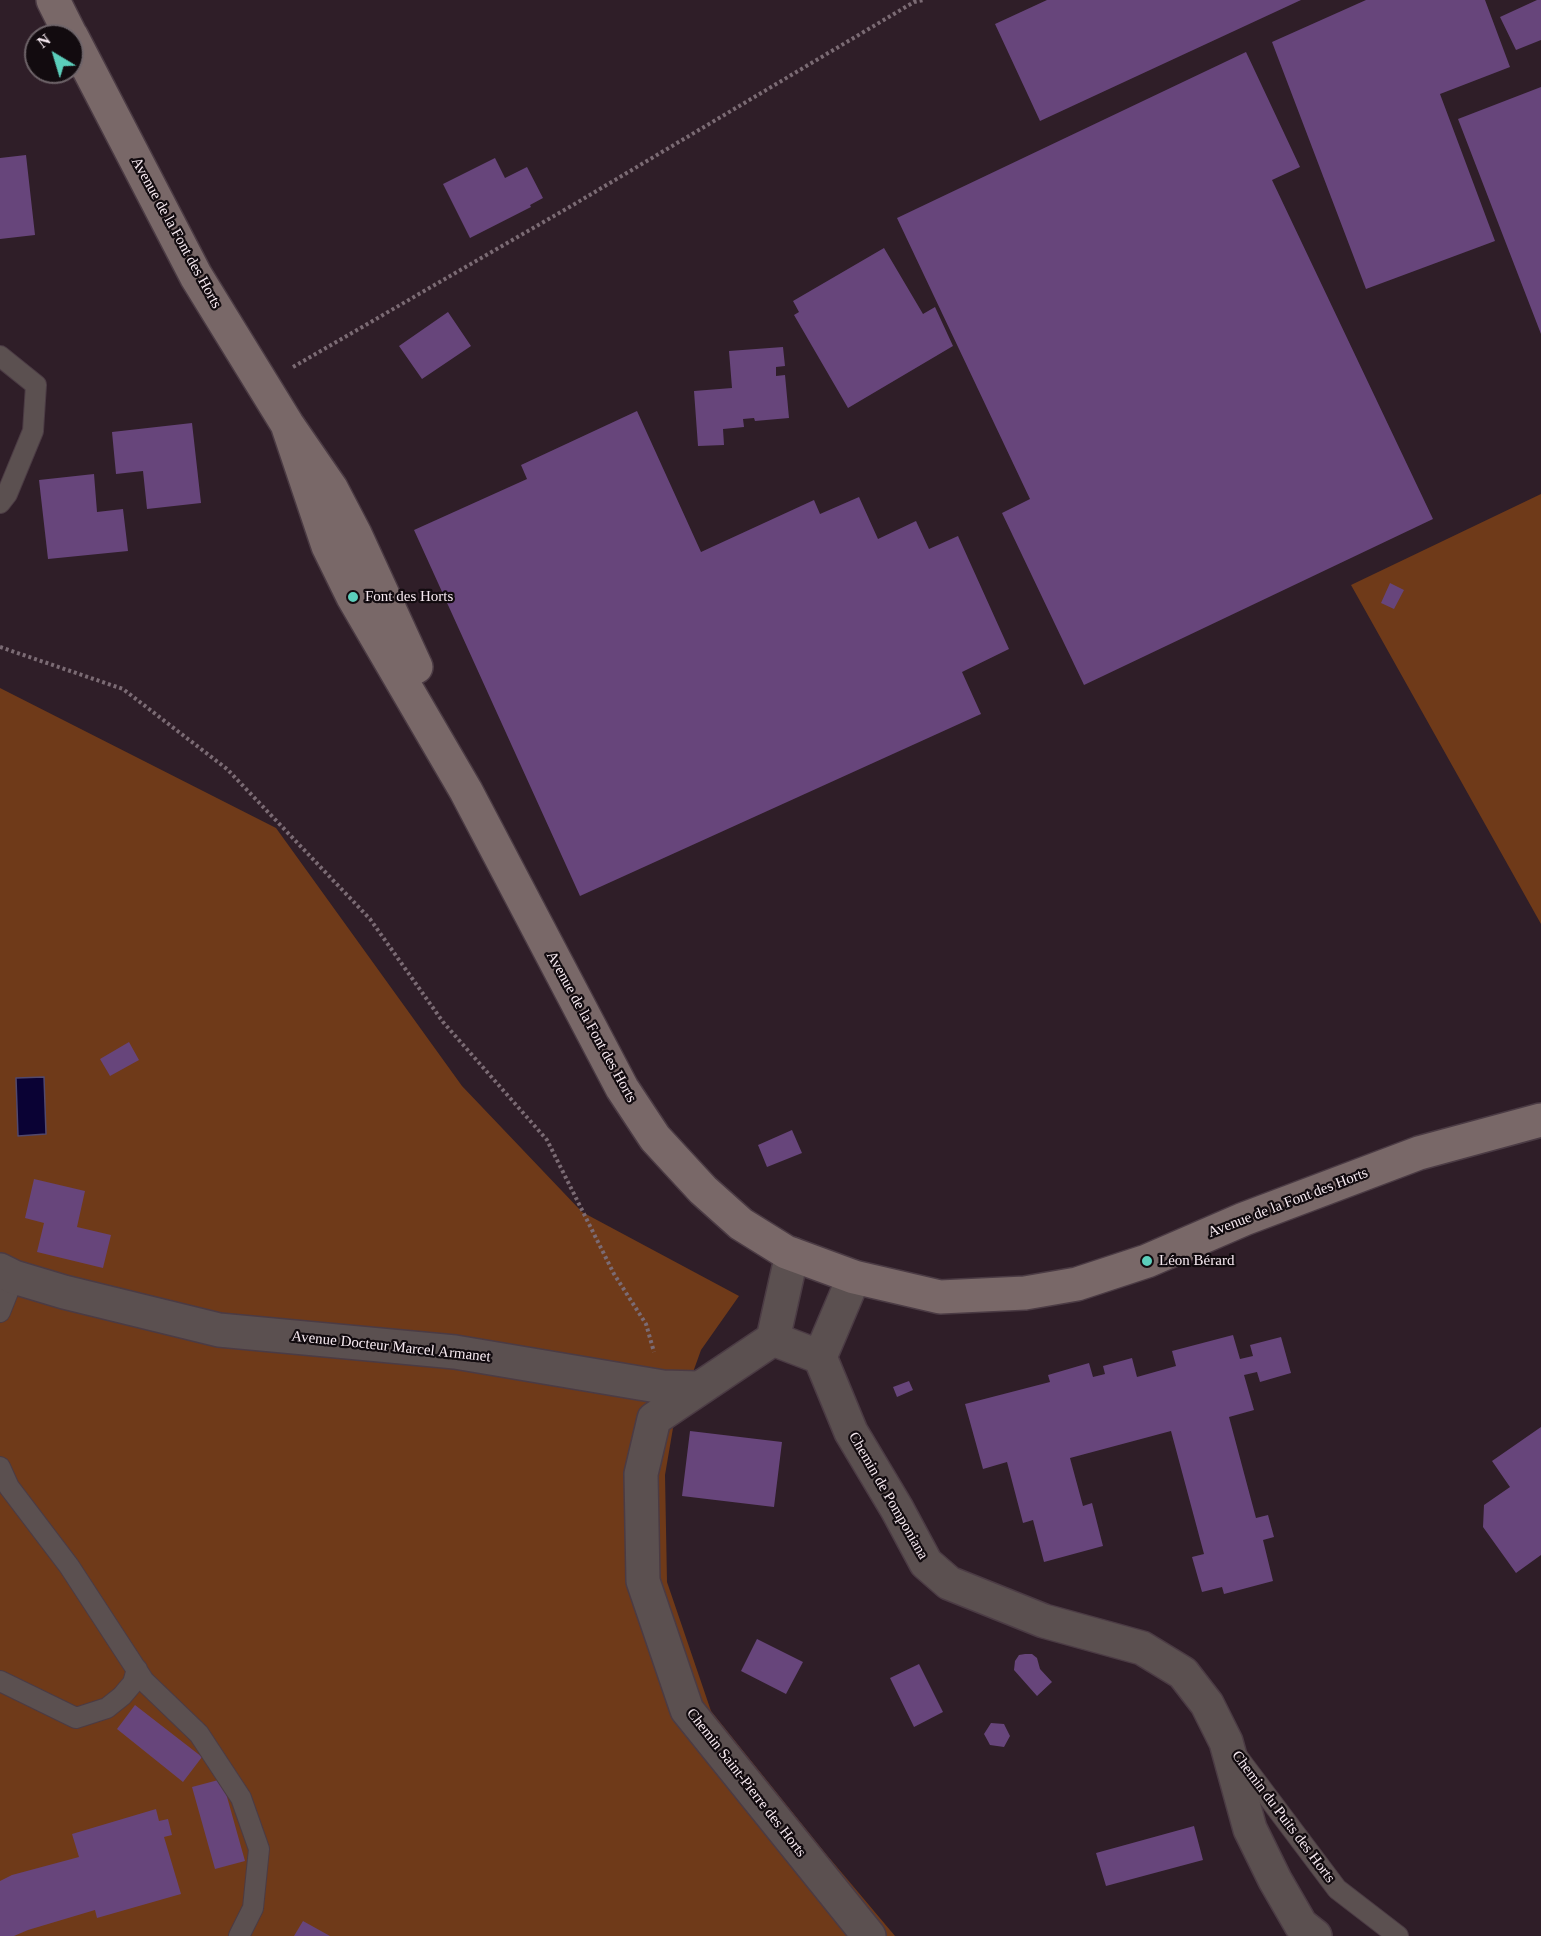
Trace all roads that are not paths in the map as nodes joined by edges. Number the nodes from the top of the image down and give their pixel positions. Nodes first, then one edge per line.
1 (52, 0) edge
2 (65, 24) edge
3 (84, 60) edge
4 (0, 356) edge
5 (0, 503) edge
6 (1541, 1120) edge
7 (792, 1254) junction
8 (7, 1273) edge
9 (855, 1277) junction
10 (0, 1312) edge
11 (773, 1339) junction
12 (820, 1357) junction
13 (699, 1388) junction
14 (0, 1467) edge
15 (137, 1669) junction
16 (0, 1681) edge
17 (1227, 1742) junction
18 (1303, 1932) edge
19 (239, 1936) edge
20 (869, 1936) edge
21 (1398, 1936) edge

1 - 2 main road, Avenue de la Font des Horts
3 - 7 main road, Avenue de la Font des Horts
4 - 5 lane
6 - 9 main road, Avenue de la Font des Horts
7 - 9 main road, Avenue de la Font des Horts
7 - 11 street
8 - 10 lane
8 - 13 street, Avenue Docteur Marcel Armanet
9 - 12 street
11 - 12 street
11 - 13 street
12 - 17 street, Chemin de Pomponiana
13 - 20 street, Chemin Saint-Pierre des Horts
14 - 15 lane
15 - 16 lane
15 - 19 lane
17 - 18 street, Chemin de Pomponiana
17 - 21 lane, Chemin du Puits des Horts

